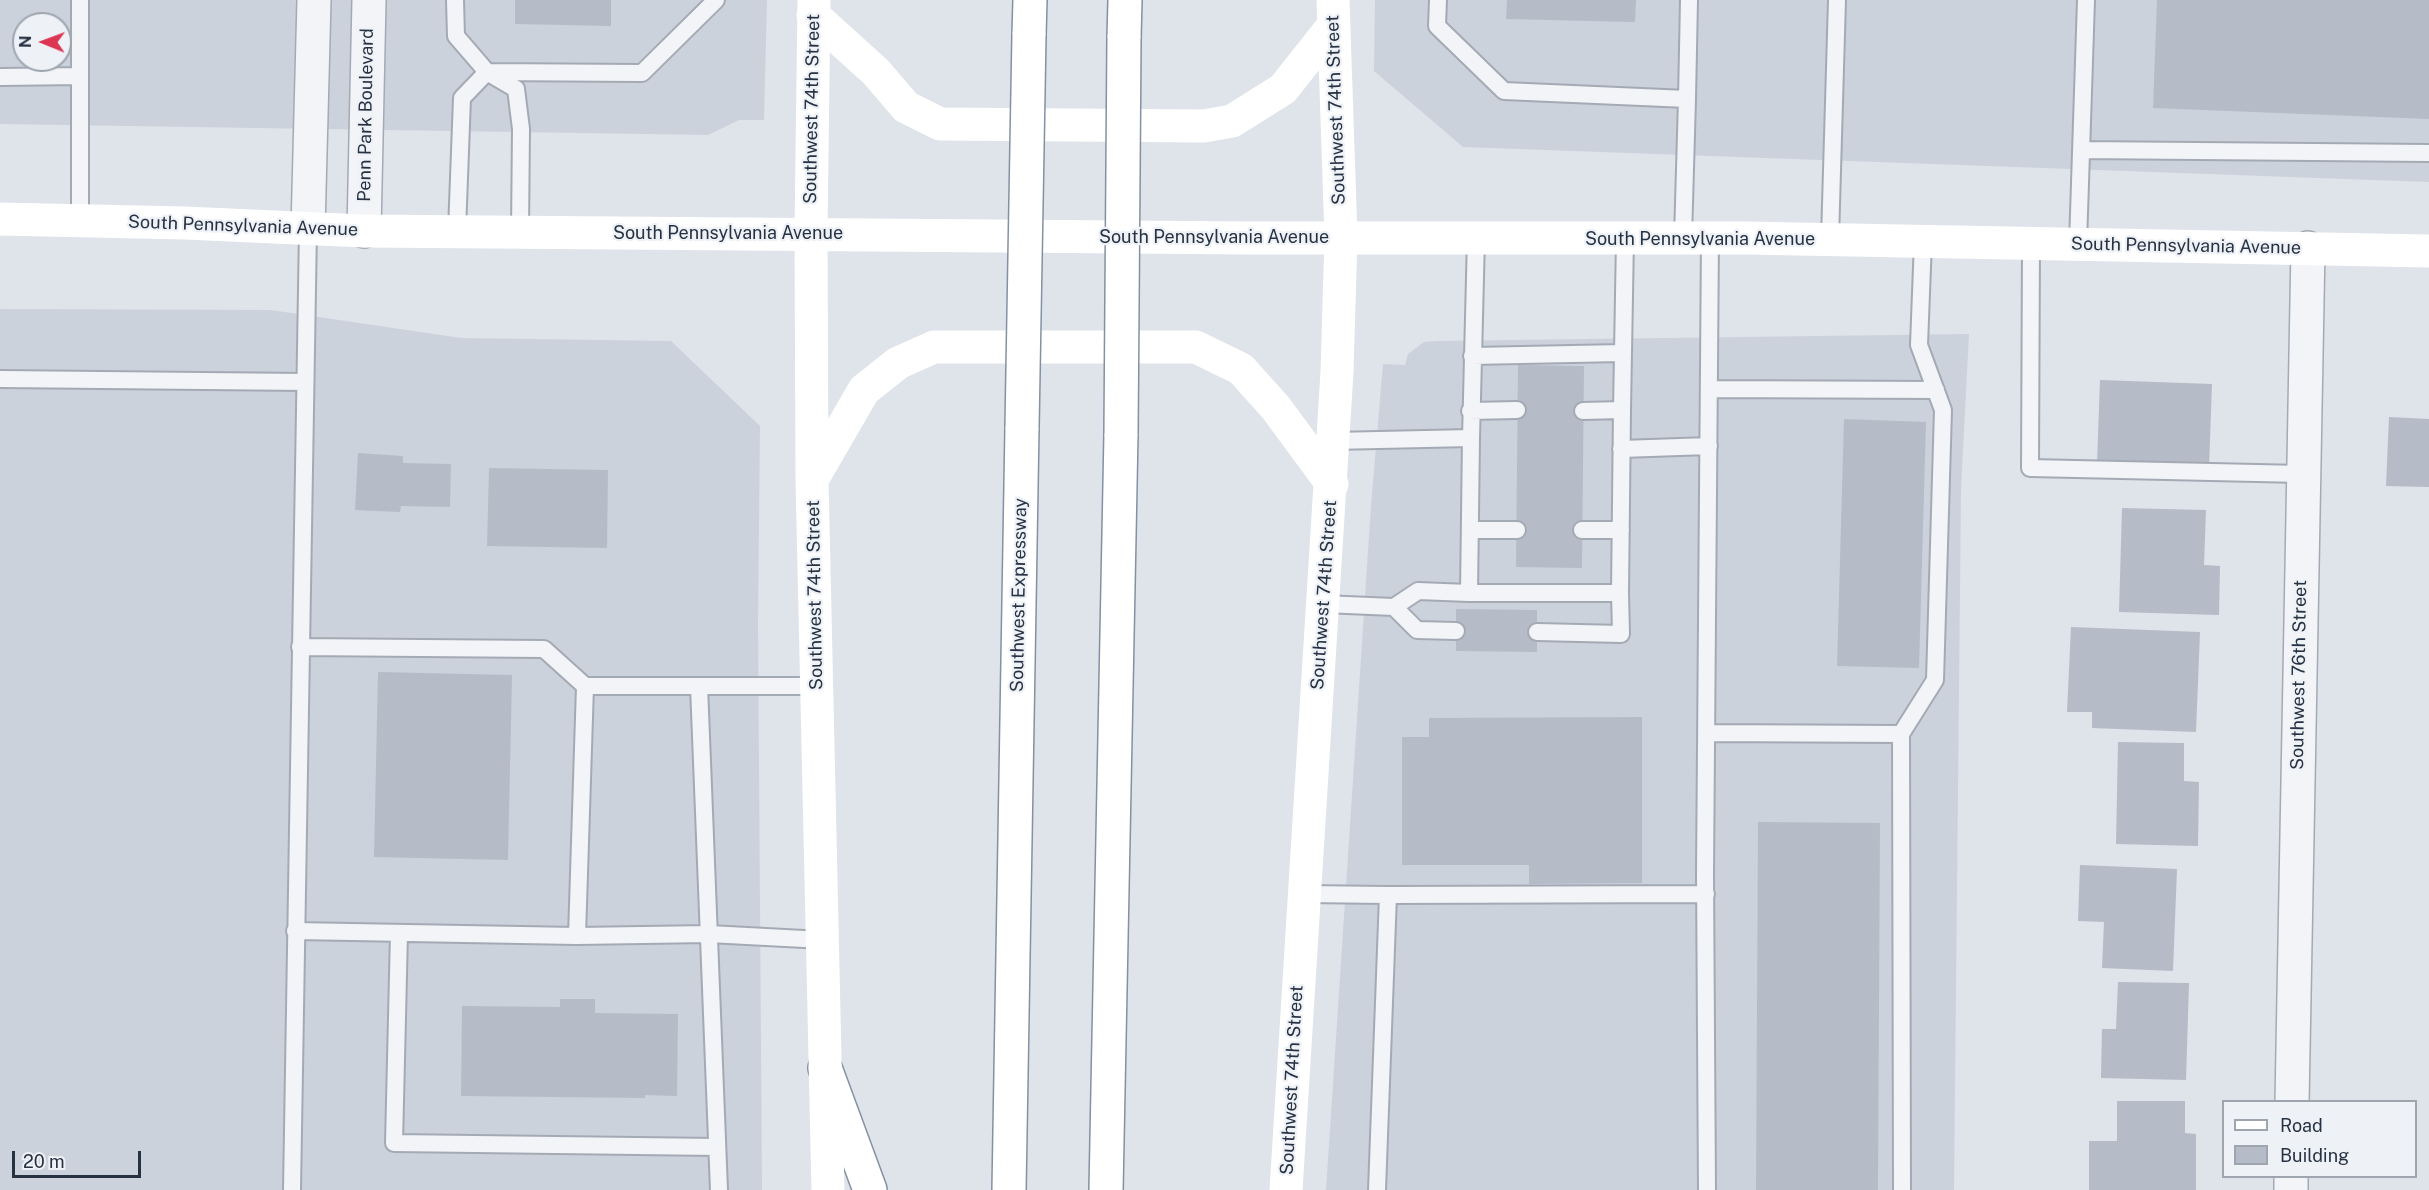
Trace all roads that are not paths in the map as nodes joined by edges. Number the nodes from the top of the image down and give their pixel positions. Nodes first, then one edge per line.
1 (80, 0) edge
2 (314, 0) edge
3 (369, 0) edge
4 (455, 0) edge
5 (716, 0) edge
6 (1030, 0) edge
7 (1125, 0) edge
8 (1438, 0) edge
9 (1689, 0) edge
10 (1837, 0) edge
11 (2086, 0) edge
12 (813, 8) edge
13 (1333, 13) edge
14 (487, 72) junction
15 (80, 76) junction
16 (0, 77) edge
17 (1687, 99) junction
18 (2081, 150) junction
19 (2429, 153) edge
20 (0, 219) edge
21 (80, 221) junction
22 (308, 229) junction
23 (364, 231) junction
24 (457, 231) junction
25 (520, 232) junction
26 (811, 233) junction
27 (1341, 237) junction
28 (1476, 237) junction
29 (1625, 238) junction
30 (1696, 238) junction
31 (1830, 240) junction
32 (1923, 241) junction
33 (2031, 244) junction
34 (2078, 244) junction
35 (2308, 248) junction
36 (2429, 251) edge
37 (1622, 353) junction
38 (1472, 356) junction
39 (0, 379) edge
40 (305, 382) junction
41 (1710, 388) junction
42 (1936, 390) junction
43 (1517, 410) dead end
44 (1622, 410) junction
45 (1470, 411) junction
46 (1583, 411) dead end
47 (1471, 438) junction
48 (1333, 441) junction
49 (1708, 446) junction
50 (1621, 449) junction
51 (2302, 474) junction
52 (812, 479) junction
53 (1332, 484) junction
54 (1470, 530) junction
55 (1582, 530) dead end
56 (1621, 530) junction
57 (1517, 531) dead end
58 (1469, 593) junction
59 (1620, 593) junction
60 (1323, 604) junction
61 (1394, 607) junction
62 (1456, 631) dead end
63 (1537, 632) dead end
64 (300, 647) junction
65 (585, 686) junction
66 (699, 686) junction
67 (817, 686) junction
68 (1707, 733) junction
69 (1901, 734) junction
70 (1304, 894) junction
71 (1706, 894) junction
72 (1388, 895) junction
73 (295, 931) junction
74 (399, 933) junction
75 (709, 934) junction
76 (577, 936) junction
77 (823, 940) junction
78 (825, 1068) junction
79 (2292, 1100) edge
80 (717, 1147) junction
81 (292, 1190) edge
82 (719, 1190) edge
83 (828, 1190) edge
84 (870, 1190) edge
85 (1009, 1190) edge
86 (1106, 1190) edge
87 (1286, 1190) edge
88 (1377, 1190) edge
89 (1707, 1190) edge
90 (1902, 1190) edge

1 - 15 lane
2 - 22 street
3 - 23 street, Penn Park Boulevard
4 - 14 lane
5 - 14 lane
6 - 85 main road, Southwest Expressway, bridge
7 - 86 main road, bridge
8 - 17 lane
9 - 17 lane
10 - 31 lane
11 - 18 lane
12 - 13 main road
12 - 26 main road, Southwest 74th Street
13 - 27 main road, Southwest 74th Street
14 - 24 lane
14 - 25 lane
15 - 16 lane
15 - 21 lane
17 - 30 lane
18 - 19 lane
18 - 34 lane
20 - 21 main road, South Pennsylvania Avenue
21 - 22 main road, South Pennsylvania Avenue
22 - 23 main road, South Pennsylvania Avenue
22 - 40 lane
23 - 24 main road, South Pennsylvania Avenue
24 - 25 main road, South Pennsylvania Avenue
25 - 26 main road, South Pennsylvania Avenue
26 - 27 main road, South Pennsylvania Avenue
26 - 52 main road, Southwest 74th Street
27 - 28 main road, South Pennsylvania Avenue
27 - 48 main road, Southwest 74th Street
28 - 29 main road, South Pennsylvania Avenue
28 - 38 lane
29 - 30 main road, South Pennsylvania Avenue
29 - 37 lane
30 - 31 main road, South Pennsylvania Avenue
30 - 41 lane
31 - 32 main road, South Pennsylvania Avenue
32 - 33 main road, South Pennsylvania Avenue
32 - 42 lane
33 - 34 main road, South Pennsylvania Avenue
33 - 51 lane
34 - 35 main road, South Pennsylvania Avenue
35 - 36 main road, South Pennsylvania Avenue
35 - 51 street, Southwest 76th Street
37 - 38 lane
37 - 44 lane
38 - 45 lane
39 - 40 lane
40 - 64 lane
41 - 42 lane
41 - 49 lane
42 - 69 lane
43 - 45 lane
44 - 46 lane
44 - 50 lane
45 - 47 lane
47 - 48 lane
47 - 54 lane
48 - 53 main road, Southwest 74th Street
49 - 50 lane
49 - 68 lane
50 - 56 lane
51 - 79 street, Southwest 76th Street
52 - 53 main road
52 - 67 main road, Southwest 74th Street
53 - 60 main road, Southwest 74th Street
54 - 57 lane
54 - 58 lane
55 - 56 lane
56 - 59 lane
58 - 59 lane
58 - 61 lane
59 - 63 lane
60 - 61 lane
60 - 70 main road, Southwest 74th Street
61 - 62 lane
64 - 65 lane
64 - 73 lane
65 - 66 lane
65 - 76 lane
66 - 67 lane
66 - 75 lane
67 - 77 main road, Southwest 74th Street
68 - 69 lane
68 - 71 lane
69 - 90 lane
70 - 72 lane
70 - 87 main road, Southwest 74th Street
71 - 72 lane
71 - 89 lane
72 - 88 lane
73 - 74 lane
73 - 81 lane
74 - 76 lane
74 - 80 lane
75 - 76 lane
75 - 77 lane
75 - 80 lane
77 - 78 main road, Southwest 74th Street
78 - 83 main road, Southwest 74th Street
78 - 84 main road
80 - 82 lane

